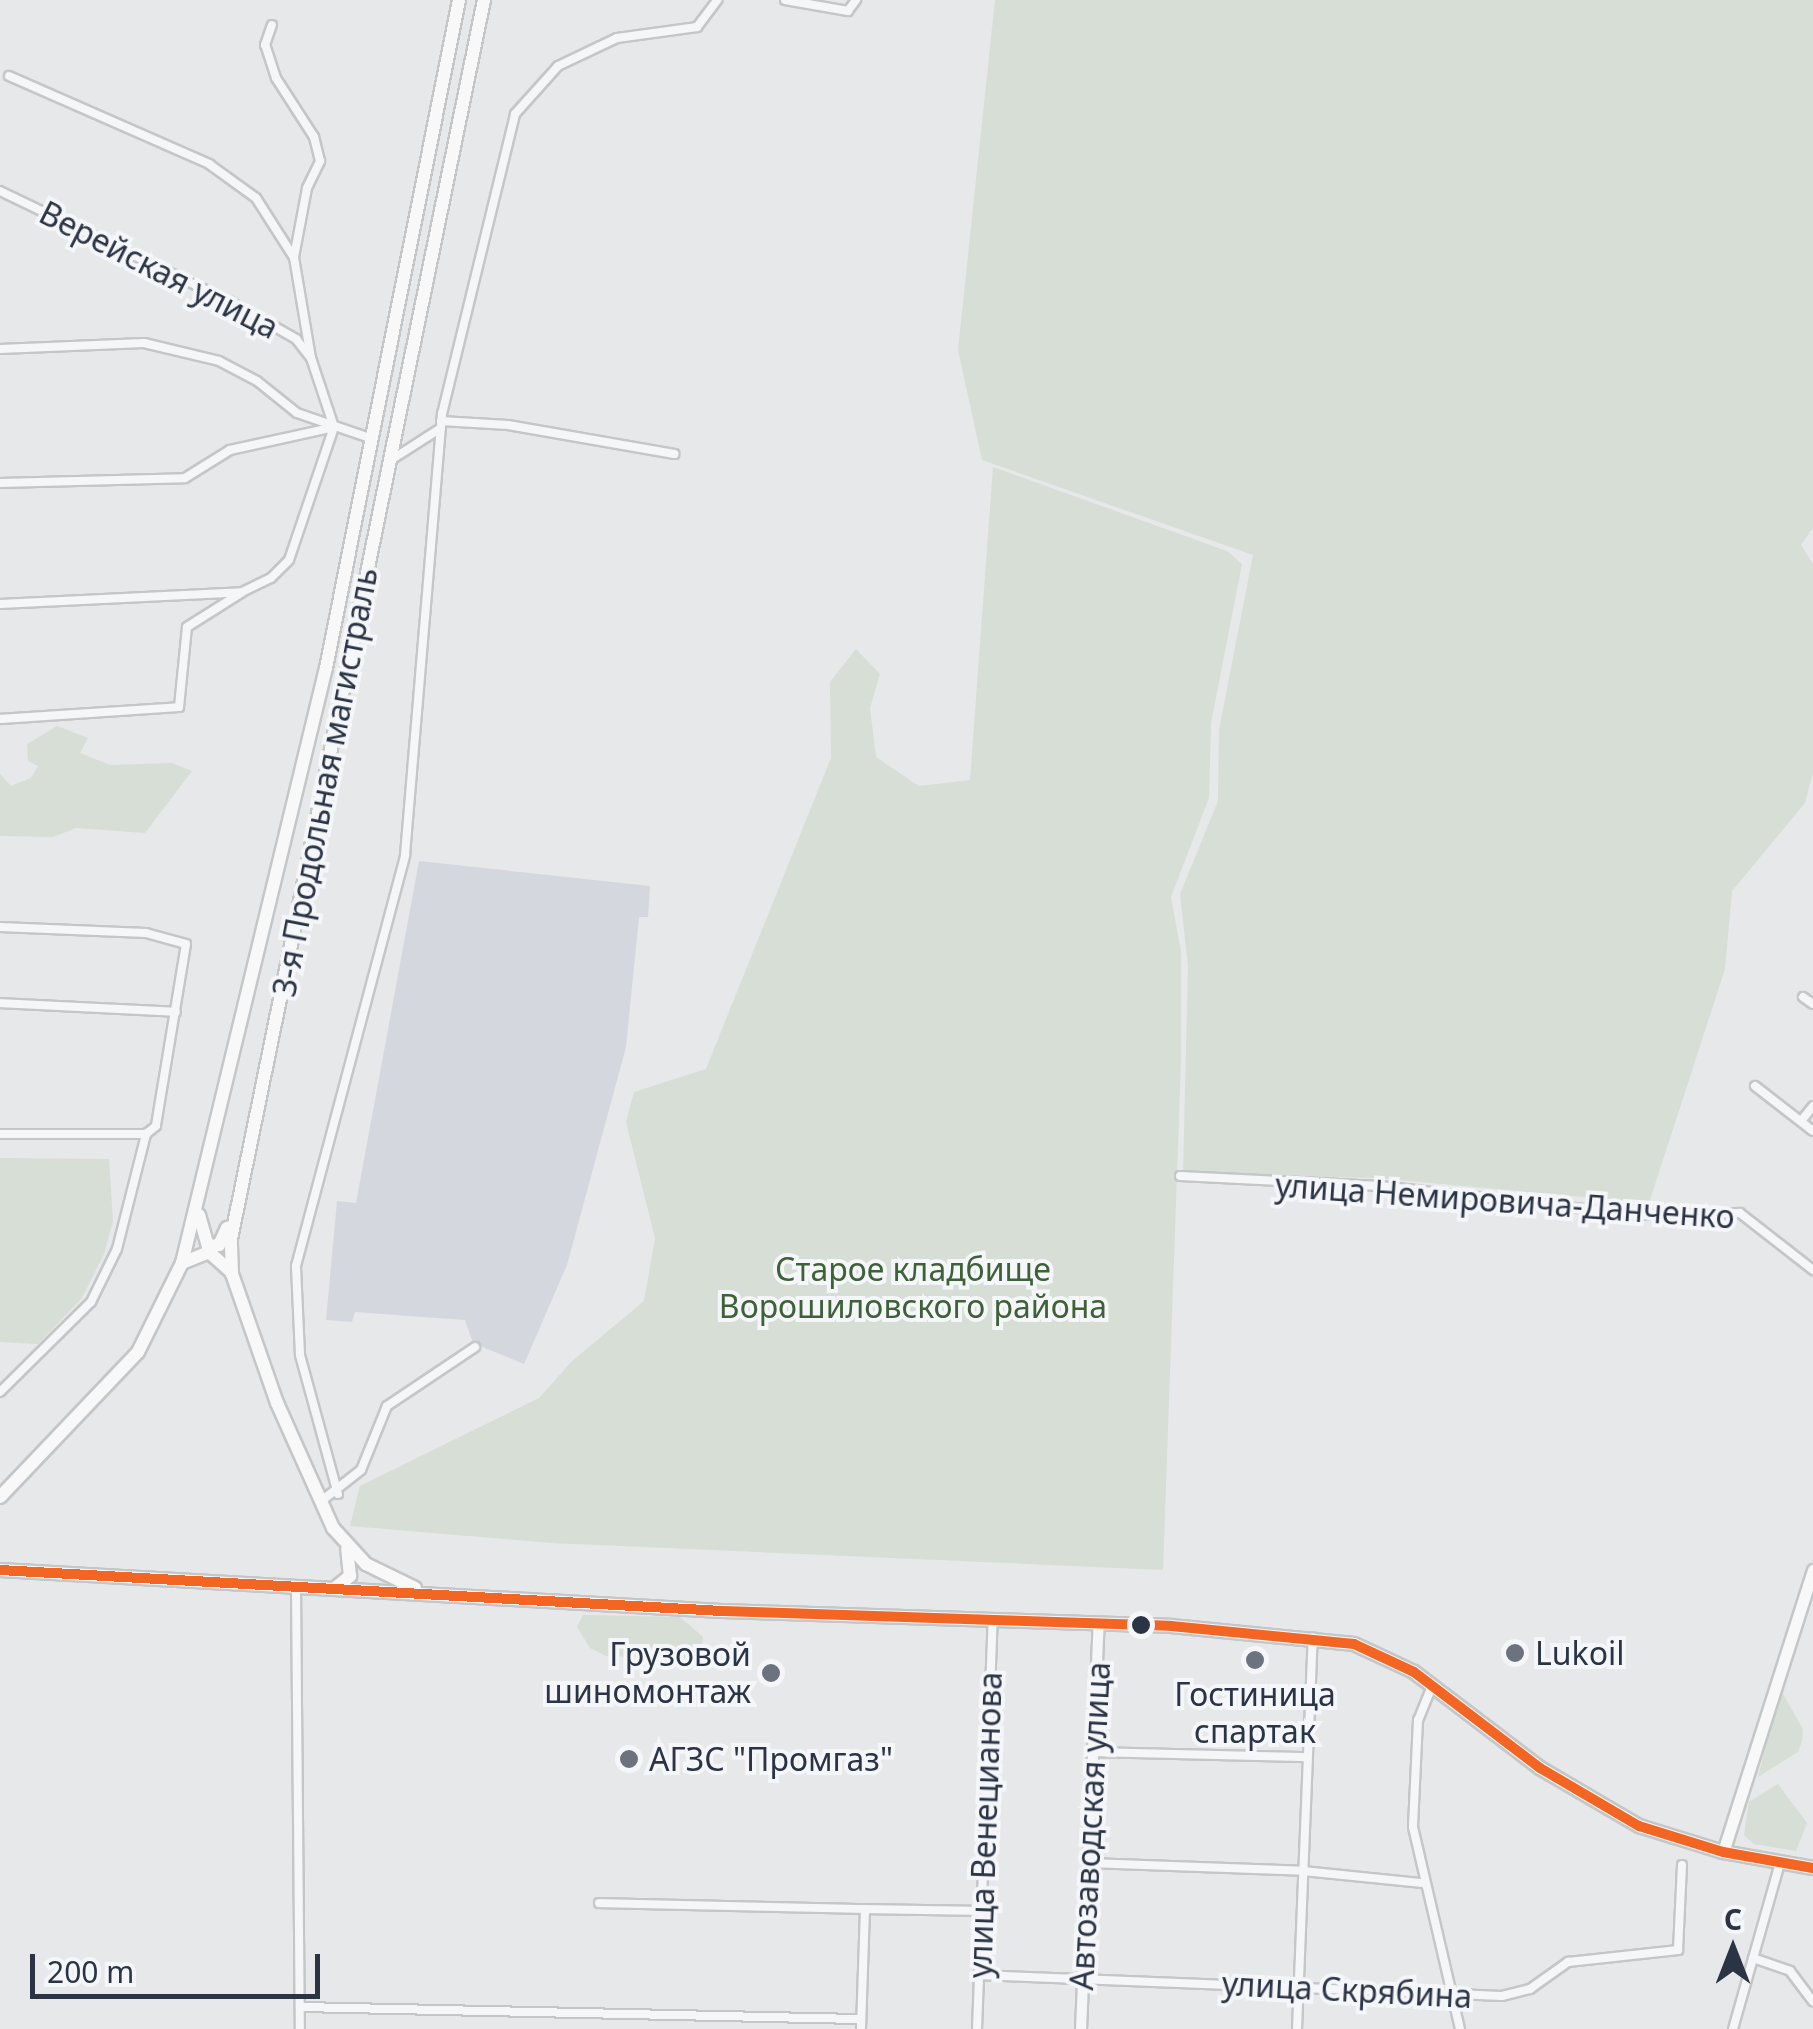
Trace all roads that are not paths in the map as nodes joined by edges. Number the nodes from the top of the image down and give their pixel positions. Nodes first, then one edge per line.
1 (459, 0) edge
2 (484, 0) edge
3 (717, 0) edge
4 (786, 0) edge
5 (856, 0) edge
6 (272, 24) dead end
7 (9, 76) dead end
8 (0, 190) edge
9 (294, 256) junction
10 (0, 348) edge
11 (311, 358) junction
12 (441, 424) junction
13 (334, 427) junction
14 (370, 438) junction
15 (675, 454) dead end
16 (391, 460) junction
17 (0, 484) edge
18 (242, 592) junction
19 (0, 604) edge
20 (0, 719) edge
21 (0, 927) edge
22 (1803, 997) dead end
23 (0, 1003) edge
24 (1813, 1004) edge
25 (176, 1012) junction
26 (1755, 1086) dead end
27 (1813, 1106) edge
28 (1802, 1121) junction
29 (1813, 1131) edge
30 (0, 1134) edge
31 (146, 1134) junction
32 (1180, 1176) dead end
33 (198, 1197) junction
34 (234, 1205) junction
35 (182, 1264) junction
36 (1813, 1270) edge
37 (232, 1274) junction
38 (475, 1346) dead end
39 (0, 1392) edge
40 (338, 1494) junction
41 (0, 1497) edge
42 (320, 1502) junction
43 (346, 1546) junction
44 (0, 1570) edge
45 (1813, 1570) edge
46 (296, 1588) junction
47 (332, 1590) junction
48 (432, 1594) junction
49 (993, 1620) junction
50 (1099, 1623) junction
51 (1313, 1637) junction
52 (1432, 1686) junction
53 (1095, 1752) junction
54 (1306, 1757) junction
55 (1723, 1852) junction
56 (1089, 1862) junction
57 (1780, 1863) junction
58 (1682, 1864) dead end
59 (1813, 1868) edge
60 (1303, 1870) junction
61 (1422, 1883) junction
62 (598, 1903) dead end
63 (865, 1908) junction
64 (982, 1911) junction
65 (1753, 1958) junction
66 (978, 1974) junction
67 (1084, 1976) junction
68 (1298, 1987) junction
69 (1449, 1997) junction
70 (1813, 2001) edge
71 (300, 2007) junction
72 (861, 2024) edge
73 (300, 2029) edge
74 (977, 2029) edge
75 (1081, 2029) edge
76 (1297, 2029) edge
77 (1460, 2029) edge
78 (1732, 2029) edge

1 - 14 highway, 3-я Продольная магистраль
2 - 16 highway, 3-я Продольная магистраль
3 - 12 street
4 - 5 street
6 - 9 street
7 - 9 street
8 - 11 street, Верейская улица
9 - 11 street
10 - 13 street
11 - 13 street
12 - 15 street
12 - 16 street
12 - 40 street
13 - 14 street
13 - 17 street
13 - 18 street
14 - 33 highway, 3-я Продольная магистраль
16 - 34 highway, 3-я Продольная магистраль
18 - 19 street
18 - 20 street
21 - 25 street
22 - 24 street
23 - 25 street
25 - 31 street
26 - 28 street
27 - 28 street
28 - 29 street
30 - 31 street
31 - 39 street
32 - 36 street, улица Немировича-Данченко
33 - 34 highway
33 - 35 highway, 3-я Продольная магистраль
34 - 37 highway, 3-я Продольная магистраль
35 - 37 highway
35 - 41 highway, 3-я Продольная магистраль
37 - 42 highway, 3-я Продольная магистраль
38 - 40 street
40 - 42 street
42 - 43 highway, 3-я Продольная магистраль
43 - 47 highway
43 - 48 highway
44 - 46 highway
45 - 55 main road
46 - 47 highway
46 - 71 street
47 - 48 highway
48 - 49 highway
49 - 50 highway
49 - 64 street, улица Венецианова
50 - 51 highway
50 - 53 street, Автозаводская улица
51 - 52 highway
51 - 54 street
52 - 55 highway
52 - 61 street
53 - 54 street
53 - 56 street, Автозаводская улица
54 - 60 street
55 - 57 highway
56 - 60 street
56 - 67 street, Автозаводская улица
57 - 59 highway
57 - 65 street
58 - 69 street, улица Скрябина
60 - 61 street
60 - 68 street
61 - 69 street
62 - 63 street
63 - 64 street
63 - 72 street
64 - 66 street, улица Венецианова
65 - 70 street
65 - 78 street
66 - 67 street, улица Скрябина
66 - 74 street, улица Венецианова
67 - 68 street, улица Скрябина
67 - 75 street, Автозаводская улица
68 - 69 street, улица Скрябина
68 - 76 street
69 - 77 street
71 - 72 street
71 - 73 street

